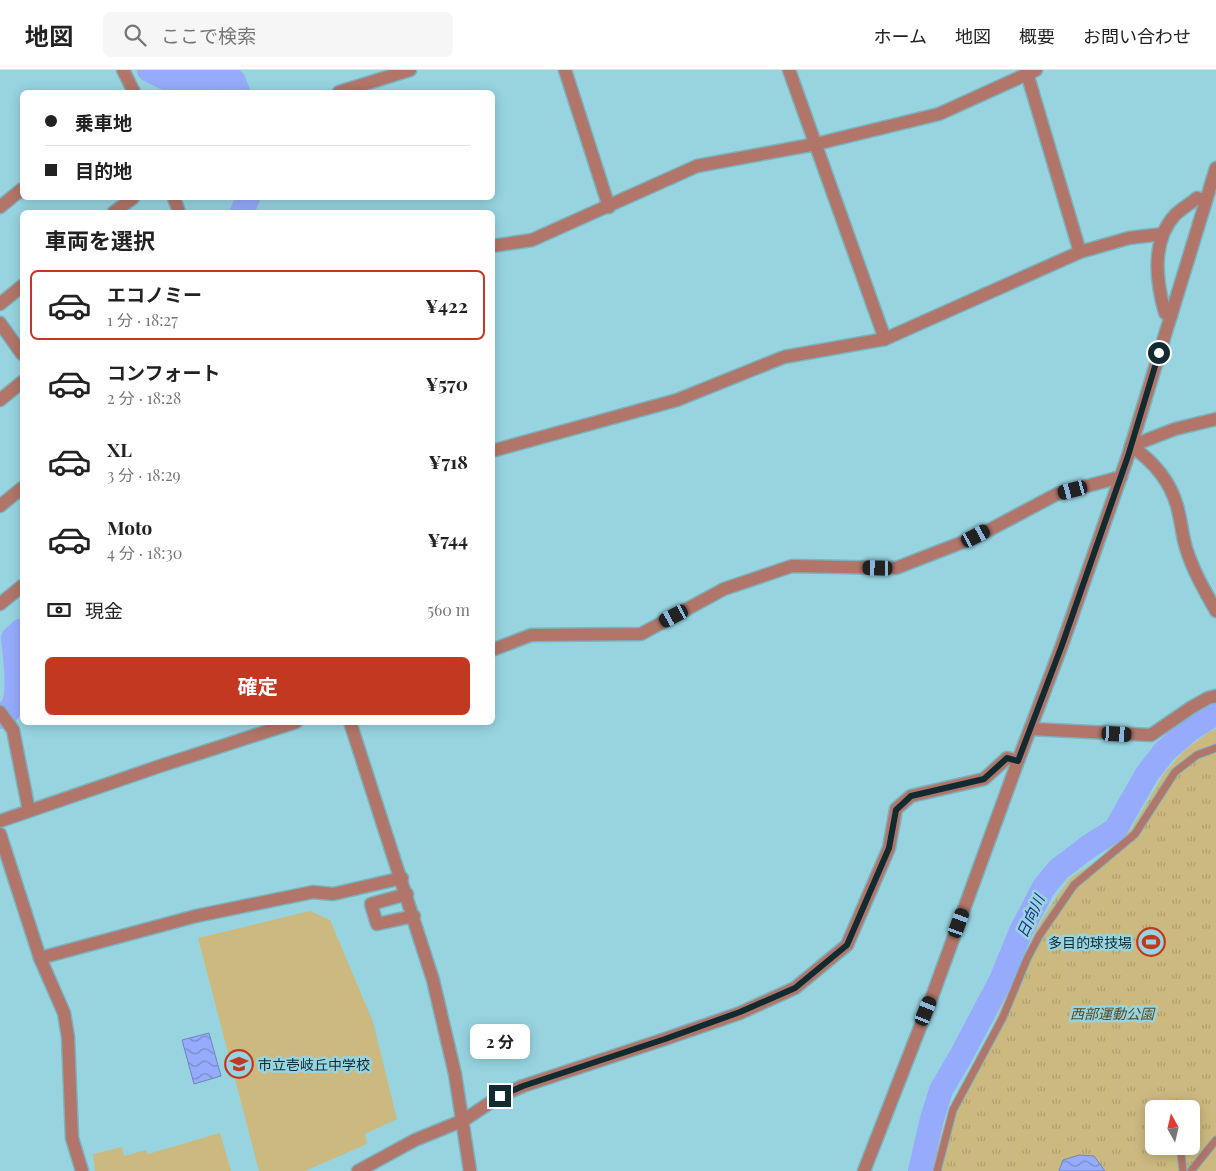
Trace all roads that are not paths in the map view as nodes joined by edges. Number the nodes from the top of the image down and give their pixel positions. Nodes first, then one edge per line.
1 (123, 70) edge
2 (410, 70) edge
3 (565, 70) edge
4 (789, 70) edge
5 (1030, 71) edge
6 (133, 90) edge
7 (345, 90) edge
8 (816, 144) junction
9 (1216, 168) edge
10 (20, 191) edge
11 (130, 200) edge
12 (1205, 200) junction
13 (0, 207) edge
14 (609, 207) junction
15 (117, 210) edge
16 (1162, 234) junction
17 (495, 246) edge
18 (1080, 252) junction
19 (20, 288) edge
20 (0, 304) edge
21 (1170, 316) junction
22 (0, 324) edge
23 (885, 339) junction
24 (20, 351) edge
25 (20, 384) edge
26 (0, 400) edge
27 (1216, 419) edge
28 (1132, 446) junction
29 (495, 450) edge
30 (1121, 477) junction
31 (20, 490) edge
32 (0, 506) edge
33 (20, 588) edge
34 (0, 604) edge
35 (1216, 611) edge
36 (495, 649) edge
37 (1216, 696) edge
38 (2, 715) edge
39 (287, 725) edge
40 (351, 725) edge
41 (1031, 729) junction
42 (1216, 748) edge
43 (1018, 761) junction
44 (29, 810) junction
45 (0, 821) edge
46 (0, 834) edge
47 (402, 878) junction
48 (407, 894) junction
49 (414, 916) junction
50 (40, 958) junction
51 (464, 1120) junction
52 (1216, 1140) edge
53 (1181, 1155) edge
54 (82, 1171) edge
55 (358, 1171) edge
56 (470, 1171) edge
57 (864, 1171) edge
58 (937, 1171) edge
59 (1182, 1171) edge
60 (1191, 1171) edge

1 - 6 street
2 - 7 street
3 - 14 street
4 - 8 street
5 - 8 street
5 - 18 street
8 - 14 street
8 - 23 street
9 - 12 street
10 - 13 street
11 - 15 street
12 - 16 street
12 - 21 street
14 - 17 street
16 - 18 street
16 - 21 street
18 - 23 street
19 - 20 street
21 - 28 street
22 - 24 street
23 - 29 street
25 - 26 street
27 - 28 street
28 - 30 street
28 - 35 street
30 - 36 street
30 - 41 street
31 - 32 street
33 - 34 street
37 - 41 street
38 - 44 street
39 - 44 street
40 - 47 street
41 - 43 street
42 - 58 lane
43 - 51 street
43 - 57 street
44 - 45 street
46 - 50 street
47 - 48 street
47 - 50 street
48 - 49 street
48 - 49 street
49 - 51 street
50 - 54 street
51 - 55 street
51 - 56 street
52 - 60 lane
53 - 59 lane

